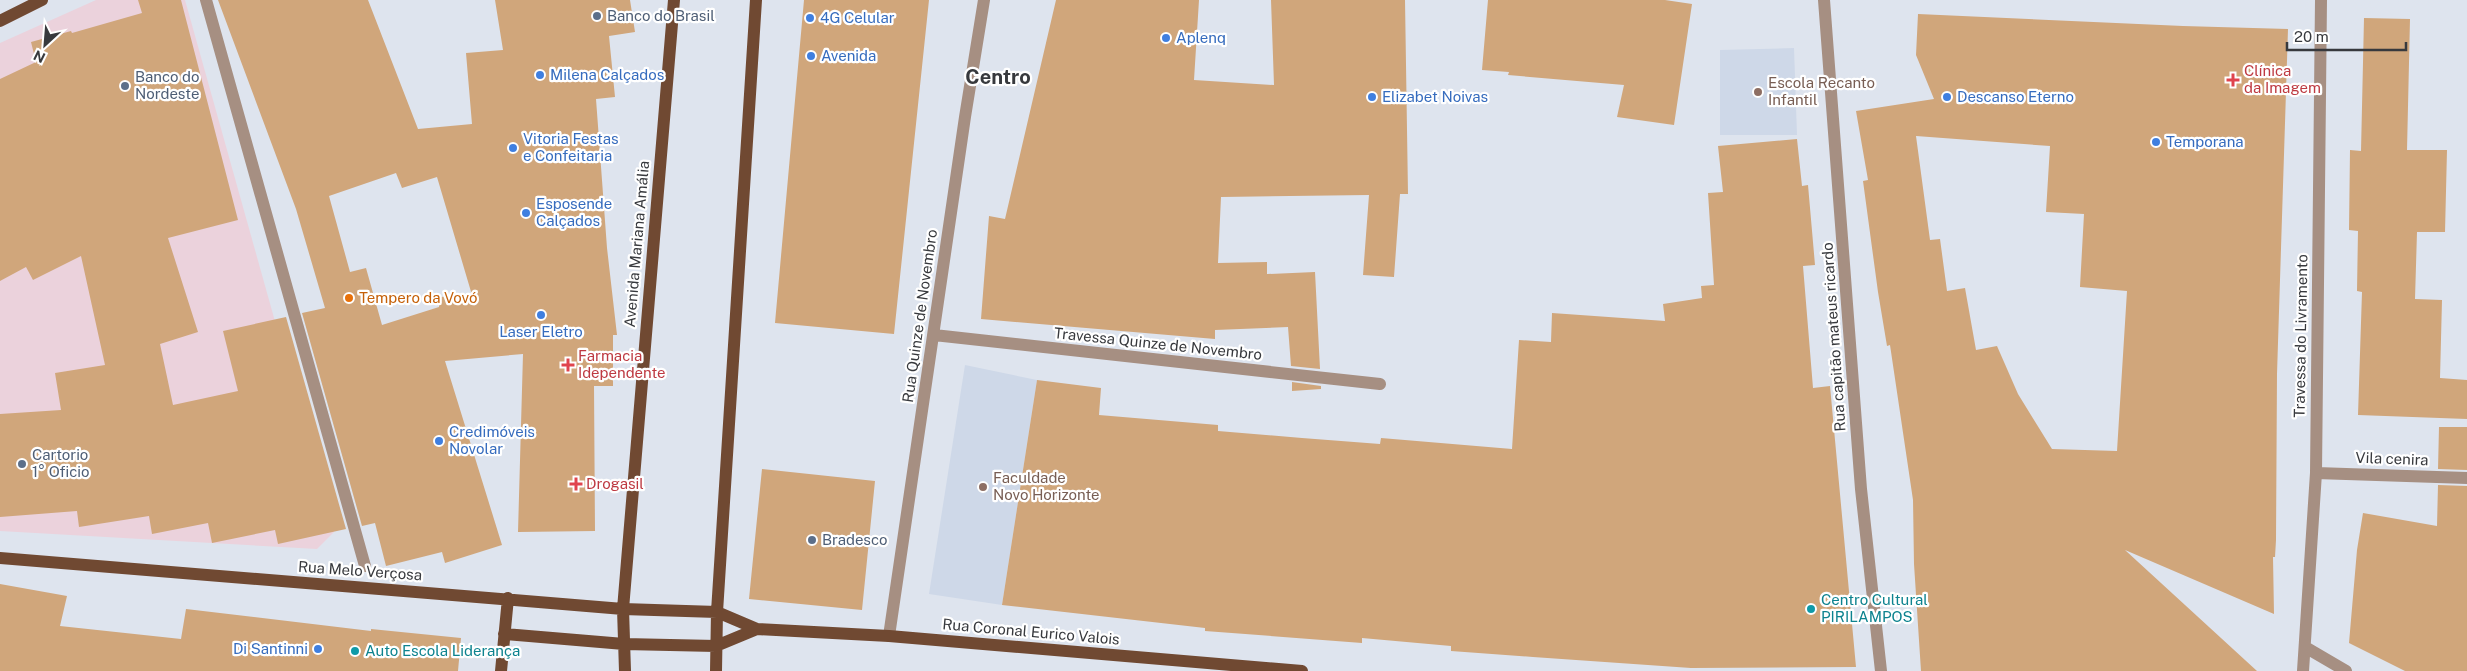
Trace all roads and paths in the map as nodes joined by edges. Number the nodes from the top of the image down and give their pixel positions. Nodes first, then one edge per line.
1 (42, 0) edge
2 (206, 0) edge
3 (674, 0) edge
4 (756, 0) edge
5 (984, 0) edge
6 (1824, 0) edge
7 (2321, 0) edge
8 (0, 21) edge
9 (934, 335) junction
10 (1380, 384) dead end
11 (2316, 473) junction
12 (2467, 478) edge
13 (0, 558) edge
14 (365, 566) dead end
15 (508, 598) junction
16 (623, 609) junction
17 (717, 612) junction
18 (757, 629) junction
19 (504, 634) junction
20 (889, 636) junction
21 (624, 644) junction
22 (716, 646) junction
23 (2305, 648) junction
24 (501, 671) edge
25 (625, 671) edge
26 (716, 671) edge
27 (1302, 671) edge
28 (1881, 671) edge
29 (2303, 671) edge
30 (2346, 671) edge

1 - 8 main road
2 - 14 street
3 - 16 main road, Avenida Mariana Amália
4 - 17 main road
5 - 9 street, Rua Quinze de Novembro
6 - 28 street, Rua capitão mateus ricardo
7 - 11 street, Travessa do Livramento
9 - 10 street, Travessa Quinze de Novembro
9 - 20 street, Rua Quinze de Novembro
11 - 12 street, Vila cenira
11 - 23 street, Travessa do Livramento
13 - 15 main road, Rua Melo Verçosa
15 - 16 main road, Rua Melo Verçosa
15 - 19 main road
16 - 17 main road, Rua Melo Verçosa
16 - 21 main road, Avenida Mariana Amália
17 - 18 main road, Rua Coronal Eurico Valois
17 - 22 main road
18 - 20 main road, Rua Coronal Eurico Valois
18 - 22 main road, Rua Coronal Eurico Valois
19 - 21 main road
19 - 24 main road
20 - 27 main road, Rua Coronal Eurico Valois
21 - 22 main road
21 - 25 main road, Avenida Mariana Amália
22 - 26 main road
23 - 29 street, Travessa do Livramento
23 - 30 street

